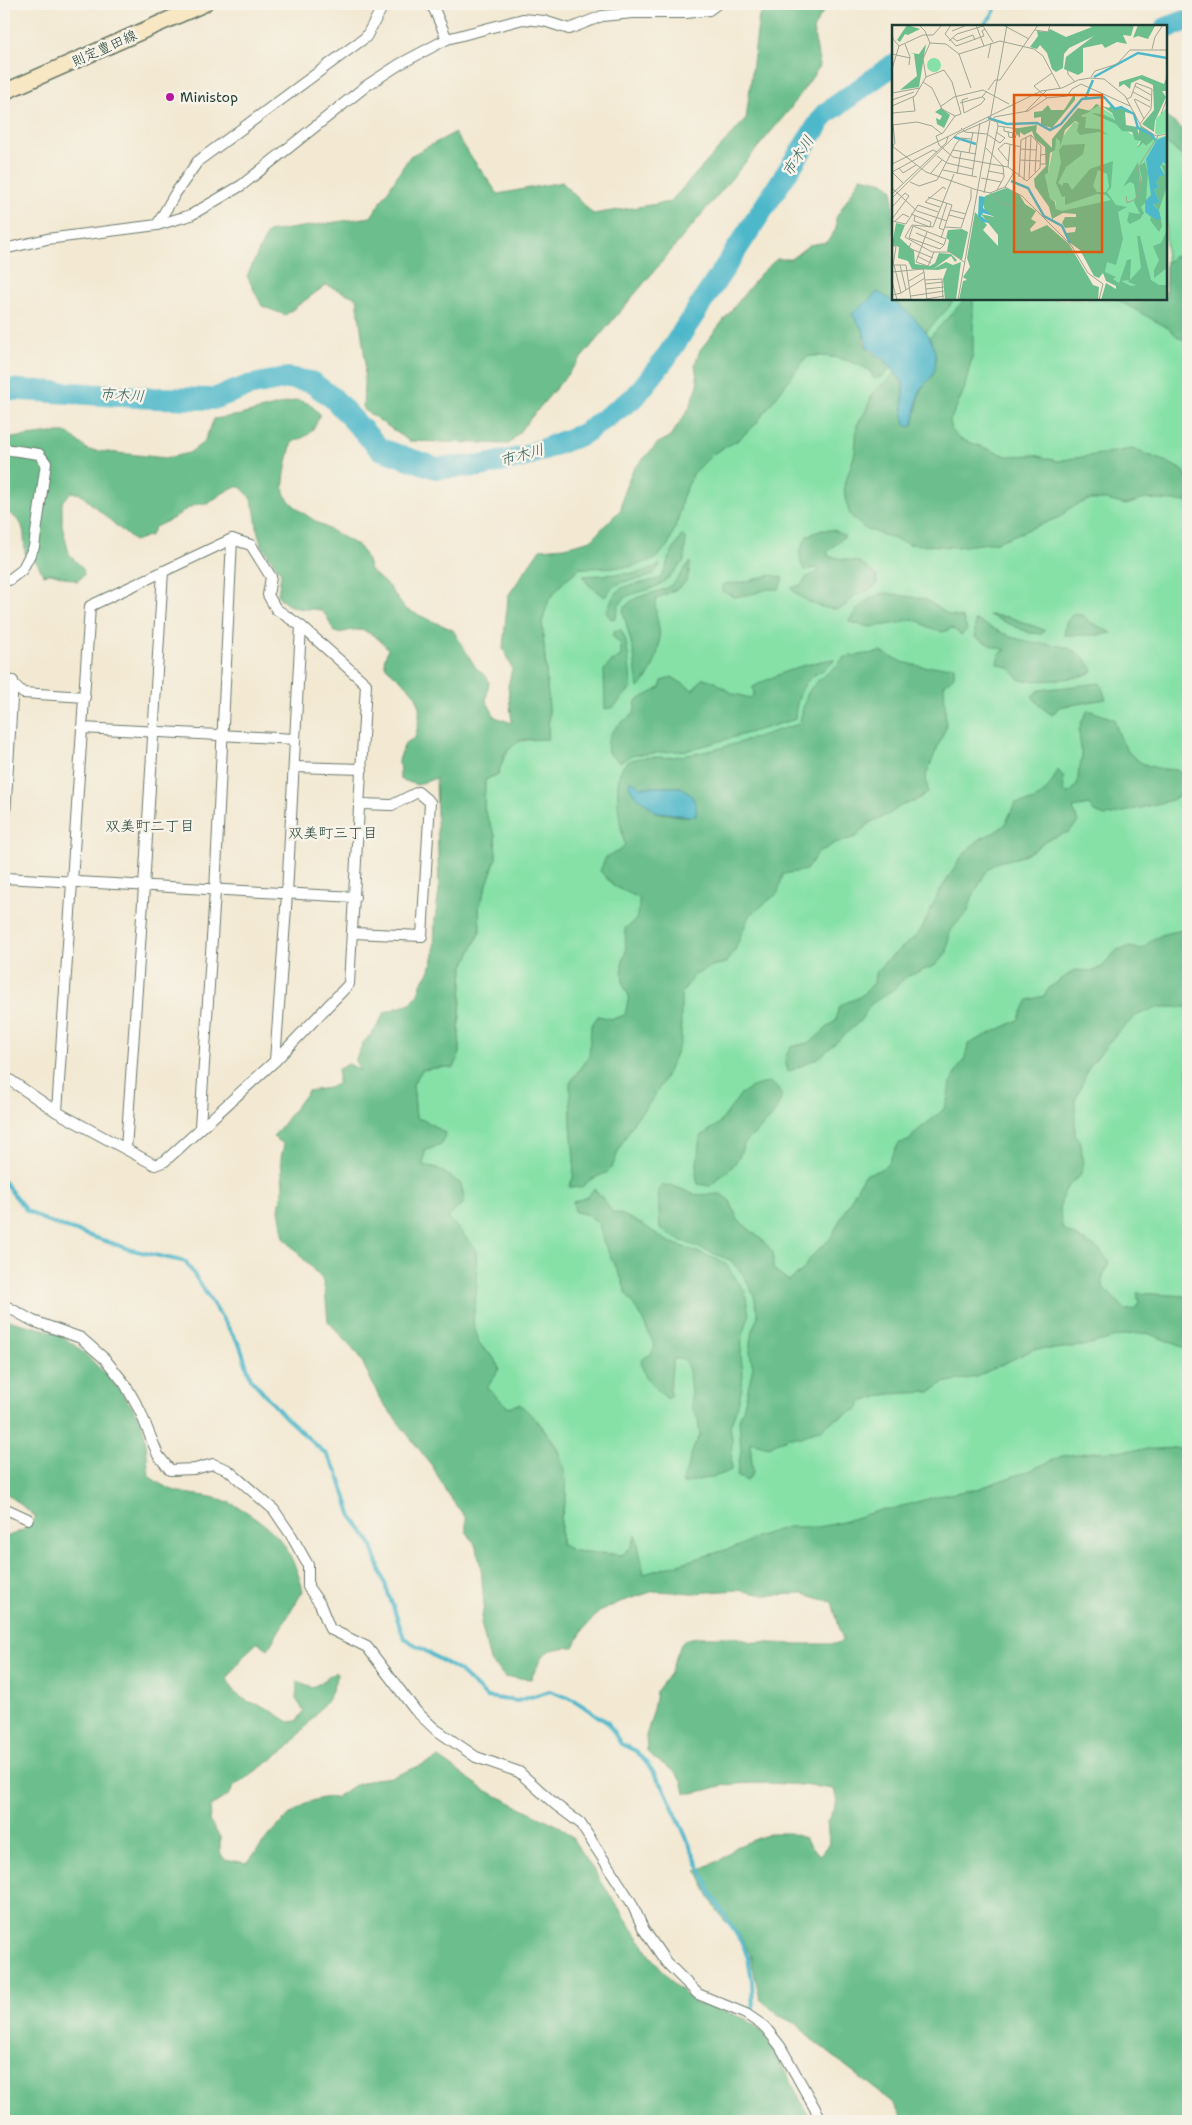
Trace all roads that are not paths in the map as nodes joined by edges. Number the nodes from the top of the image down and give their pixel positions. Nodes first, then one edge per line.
1 (204, 4) edge
2 (384, 4) edge
3 (429, 4) edge
4 (717, 4) edge
5 (447, 39) junction
6 (4, 92) edge
7 (157, 225) junction
8 (4, 249) edge
9 (4, 449) edge
10 (232, 540) junction
11 (163, 571) junction
12 (4, 579) edge
13 (301, 626) junction
14 (4, 675) edge
15 (13, 681) junction
16 (85, 697) junction
17 (82, 728) junction
18 (154, 730) junction
19 (223, 734) junction
20 (296, 739) junction
21 (294, 767) junction
22 (362, 769) junction
23 (360, 804) junction
24 (4, 834) edge
25 (4, 878) edge
26 (73, 883) junction
27 (144, 887) junction
28 (216, 890) junction
29 (287, 894) junction
30 (355, 897) junction
31 (353, 933) junction
32 (275, 1062) junction
33 (4, 1076) edge
34 (57, 1112) junction
35 (200, 1127) junction
36 (126, 1149) junction
37 (4, 1304) edge
38 (4, 1508) edge
39 (28, 1519) dead end
40 (822, 2121) edge

1 - 6 main road, 則定豊田線
2 - 7 street
3 - 5 street
4 - 5 street
5 - 7 street
7 - 8 street
9 - 12 street
10 - 11 street
10 - 13 street
10 - 19 street
11 - 16 street
11 - 18 street
13 - 20 street
13 - 22 street
14 - 15 street
15 - 16 street
15 - 24 street
16 - 17 street
17 - 18 street
17 - 26 street
18 - 19 street
18 - 27 street
19 - 20 street
19 - 28 street
20 - 21 street
21 - 22 street
21 - 29 street
22 - 23 street
23 - 30 street
23 - 31 street
25 - 26 street
26 - 27 street
26 - 34 street
27 - 28 street
27 - 36 street
28 - 29 street
28 - 35 street
29 - 30 street
29 - 32 street
30 - 31 street
31 - 32 street
32 - 35 street
33 - 34 street
34 - 36 street
35 - 36 street
37 - 40 street
38 - 39 street

